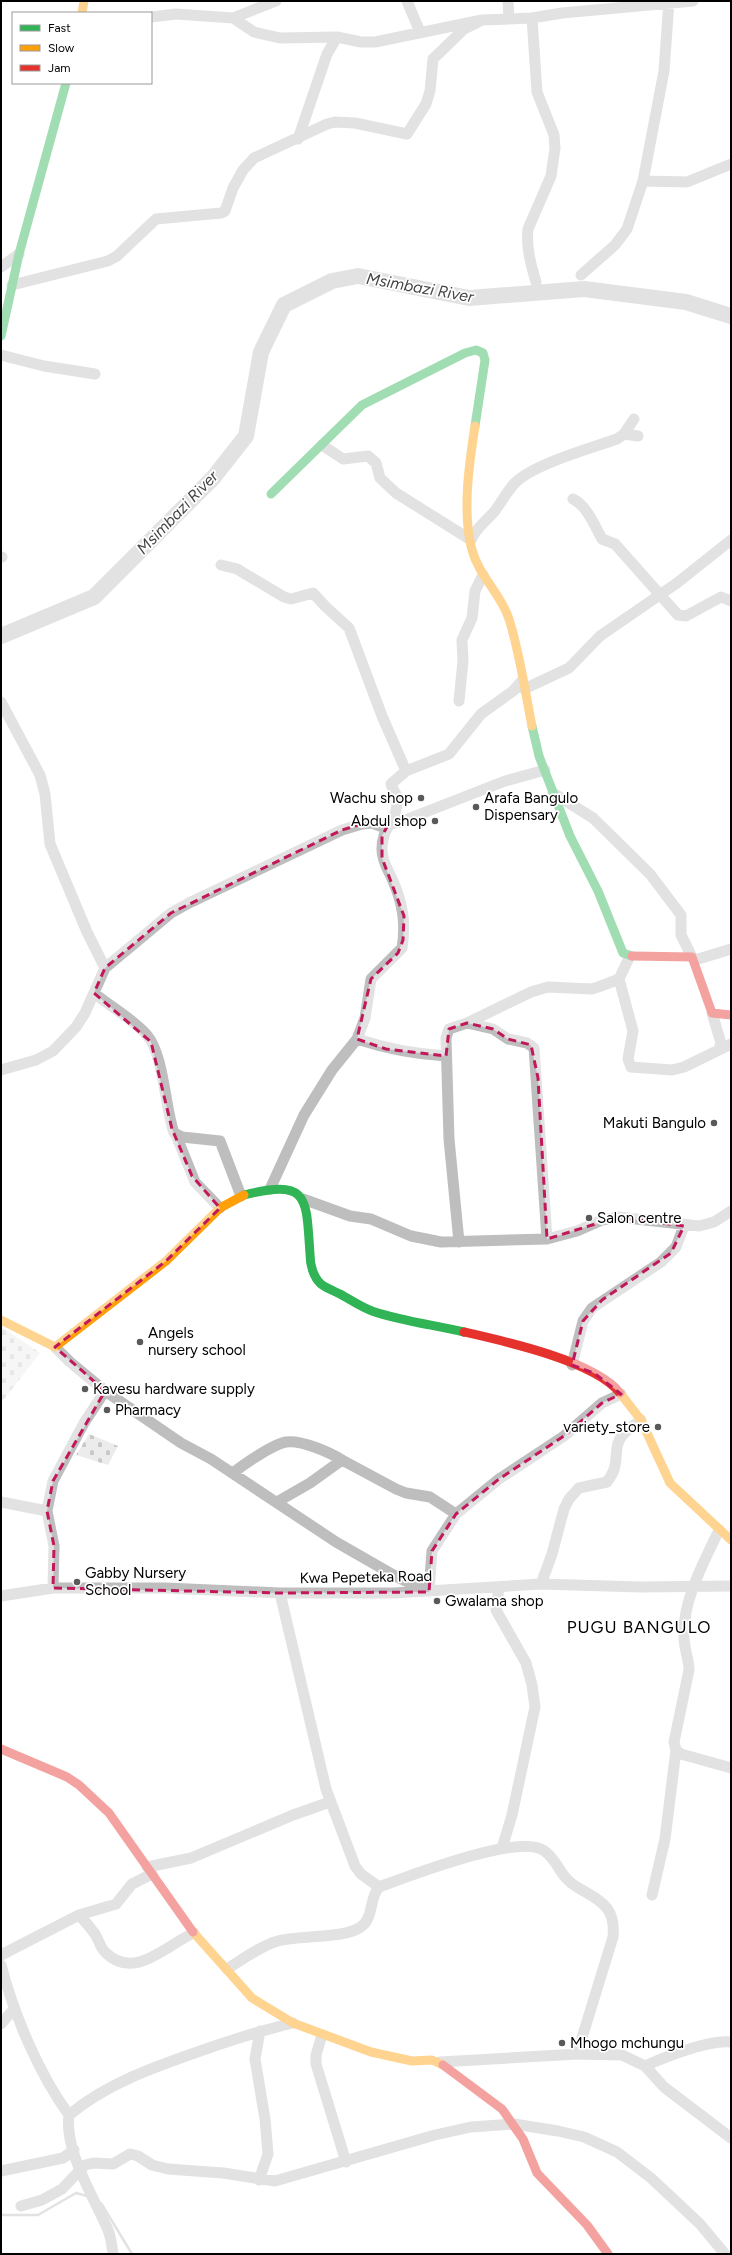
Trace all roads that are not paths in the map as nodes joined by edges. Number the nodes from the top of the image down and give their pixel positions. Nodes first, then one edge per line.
1 (84, 1) edge
2 (276, 1) edge
3 (407, 1) edge
4 (508, 1) edge
5 (693, 1) edge
6 (668, 2) edge
7 (82, 12) edge
8 (152, 17) edge
9 (233, 18) junction
10 (509, 18) junction
11 (532, 18) junction
12 (482, 20) junction
13 (420, 32) junction
14 (338, 37) junction
15 (66, 84) edge
16 (298, 139) junction
17 (731, 164) edge
18 (643, 181) junction
19 (19, 254) junction
20 (1, 267) edge
21 (581, 276) dead end
22 (536, 282) dead end
23 (12, 285) junction
24 (1, 336) edge
25 (1, 355) edge
26 (95, 374) dead end
27 (634, 419) dead end
28 (624, 434) junction
29 (638, 436) dead end
30 (322, 445) junction
31 (271, 494) dead end
32 (574, 499) dead end
33 (471, 540) junction
34 (731, 540) edge
35 (221, 565) dead end
36 (483, 575) junction
37 (660, 595) junction
38 (731, 601) edge
39 (523, 685) junction
40 (1, 702) edge
41 (459, 702) dead end
42 (544, 770) junction
43 (406, 771) junction
44 (552, 793) junction
45 (388, 825) junction
46 (731, 949) edge
47 (629, 958) junction
48 (694, 959) junction
49 (105, 968) junction
50 (619, 979) junction
51 (94, 993) junction
52 (712, 1013) junction
53 (731, 1015) edge
54 (466, 1023) junction
55 (357, 1039) junction
56 (731, 1044) edge
57 (719, 1049) junction
58 (446, 1056) junction
59 (1, 1070) edge
60 (176, 1135) junction
61 (270, 1189) junction
62 (241, 1196) junction
63 (303, 1199) junction
64 (220, 1208) junction
65 (731, 1211) edge
66 (684, 1226) junction
67 (547, 1239) junction
68 (459, 1242) junction
69 (1, 1320) edge
70 (55, 1347) junction
71 (572, 1364) junction
72 (105, 1391) junction
73 (621, 1394) junction
74 (641, 1420) junction
75 (342, 1460) junction
76 (233, 1473) junction
77 (1, 1502) edge
78 (277, 1502) junction
79 (47, 1511) junction
80 (456, 1514) junction
81 (719, 1530) junction
82 (731, 1540) edge
83 (541, 1584) junction
84 (692, 1586) junction
85 (731, 1586) edge
86 (53, 1588) junction
87 (499, 1588) junction
88 (429, 1592) junction
89 (280, 1593) junction
90 (1, 1596) edge
91 (1, 1749) edge
92 (676, 1750) junction
93 (731, 1768) edge
94 (330, 1802) junction
95 (502, 1848) junction
96 (149, 1871) junction
97 (379, 1887) junction
98 (652, 1895) dead end
99 (79, 1915) junction
100 (194, 1934) junction
101 (1, 1956) edge
102 (1, 1965) edge
103 (227, 1969) junction
104 (14, 2009) junction
105 (293, 2023) junction
106 (1, 2024) edge
107 (260, 2031) junction
108 (322, 2035) junction
109 (731, 2042) edge
110 (577, 2054) junction
111 (440, 2062) junction
112 (645, 2066) junction
113 (69, 2115) junction
114 (514, 2124) junction
115 (731, 2138) edge
116 (74, 2150) junction
117 (346, 2162) junction
118 (81, 2170) junction
119 (1, 2171) edge
120 (259, 2180) junction
121 (21, 2206) dead end
122 (113, 2254) edge
123 (608, 2254) edge
124 (725, 2254) edge

1 - 7 street
2 - 9 street
3 - 13 street
4 - 10 street
5 - 6 street
6 - 11 street
6 - 18 street
8 - 9 street
9 - 14 street
10 - 11 street
10 - 12 street
11 - 22 street
12 - 13 street
12 - 16 street
13 - 14 street
14 - 16 street
15 - 19 street
16 - 23 street
17 - 18 street
18 - 21 street
19 - 20 street
19 - 23 street
23 - 24 street
25 - 26 street
27 - 28 street
28 - 29 street
28 - 33 street
30 - 31 street
30 - 33 street
30 - 33 street
32 - 37 street
33 - 36 street
34 - 37 street
35 - 43 street
36 - 39 street
36 - 41 street
37 - 38 street
37 - 39 street
39 - 42 street
39 - 43 street
40 - 49 street
42 - 44 street
42 - 45 street
43 - 45 street
44 - 47 street
44 - 48 street
45 - 49 street
45 - 55 street
46 - 48 street
47 - 48 street
47 - 50 street
48 - 52 street
49 - 51 street
50 - 54 street
50 - 57 street
51 - 59 street
51 - 60 street
52 - 53 street
52 - 57 street
54 - 58 street
54 - 67 street
55 - 58 street
55 - 61 street
56 - 57 street
58 - 68 street
60 - 62 street
60 - 64 street
61 - 62 street
61 - 63 street
62 - 64 street
63 - 68 street
63 - 71 street
64 - 70 street
65 - 66 street
66 - 67 street
66 - 71 street
67 - 68 street
69 - 70 street
70 - 72 street
71 - 73 street
72 - 76 street
72 - 79 street
73 - 74 street
73 - 80 street
74 - 81 street
74 - 83 street
75 - 76 street
75 - 78 street
75 - 80 street
76 - 78 street
77 - 79 street
78 - 88 street
79 - 86 street
80 - 88 street
81 - 82 street
81 - 84 street
83 - 84 street, Kwa Pepeteka Road
83 - 87 street, Kwa Pepeteka Road
84 - 85 street, Kwa Pepeteka Road
84 - 92 street
86 - 89 street, Kwa Pepeteka Road
86 - 90 street, Kwa Pepeteka Road
87 - 88 street, Kwa Pepeteka Road
87 - 95 street
88 - 89 street, Kwa Pepeteka Road
89 - 94 street
91 - 96 street
92 - 93 street
92 - 98 street
94 - 96 street
94 - 97 street
95 - 97 street
95 - 110 street
96 - 99 street
96 - 100 street
97 - 103 street
99 - 100 street
99 - 101 street
100 - 103 street
102 - 104 street
103 - 105 street
104 - 106 street
104 - 113 street
105 - 107 street
105 - 108 street
107 - 113 street
107 - 120 street
108 - 111 street
108 - 117 street
109 - 112 street
110 - 111 street
110 - 112 street
111 - 114 street
112 - 115 street
113 - 116 street
114 - 117 street
114 - 123 street
114 - 124 street
116 - 118 street
116 - 119 street
117 - 120 street
118 - 120 street
118 - 121 street
118 - 122 street

